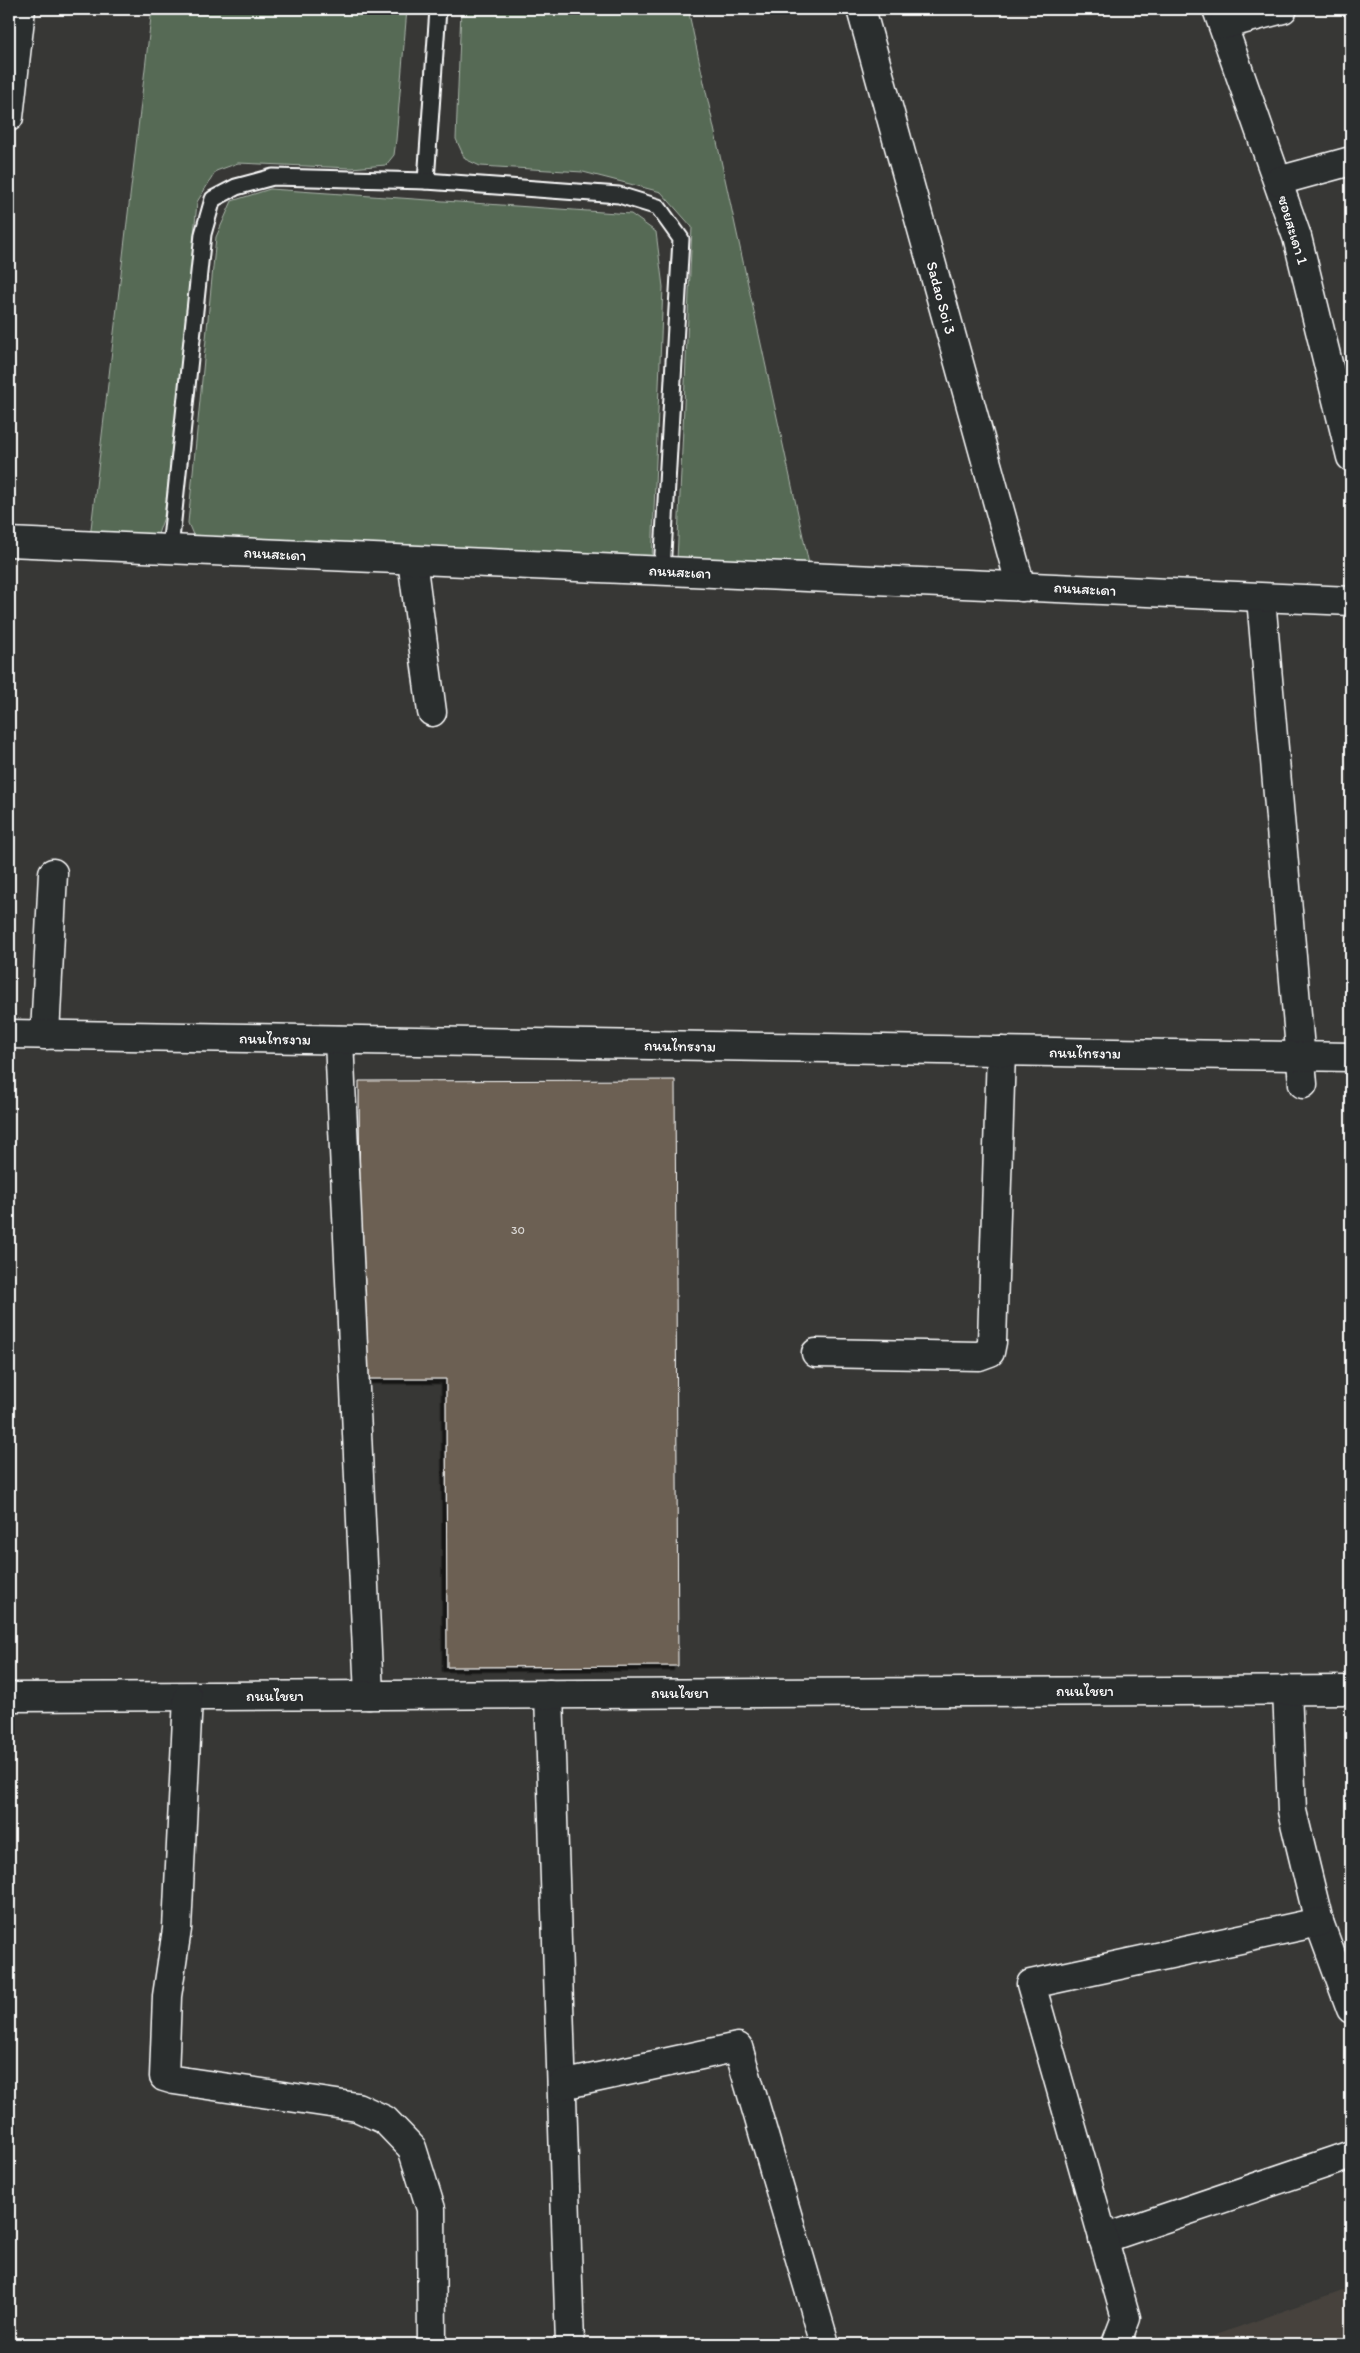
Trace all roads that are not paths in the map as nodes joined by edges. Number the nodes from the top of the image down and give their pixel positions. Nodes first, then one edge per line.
1 (22, 9) edge
2 (438, 9) edge
3 (861, 9) edge
4 (1282, 9) edge
5 (1220, 17) edge
6 (9, 117) edge
7 (1351, 161) edge
8 (426, 181) junction
9 (1278, 181) junction
10 (1351, 457) edge
11 (9, 542) edge
12 (170, 549) junction
13 (412, 560) junction
14 (662, 571) junction
15 (1021, 586) junction
16 (1261, 598) junction
17 (1351, 601) edge
18 (432, 712) dead end
19 (53, 873) dead end
20 (9, 1034) edge
21 (45, 1035) junction
22 (338, 1040) junction
23 (1001, 1051) junction
24 (1301, 1056) junction
25 (1351, 1057) edge
26 (1303, 1084) dead end
27 (816, 1353) dead end
28 (1287, 1690) junction
29 (1351, 1690) edge
30 (549, 1694) junction
31 (369, 1696) junction
32 (9, 1697) edge
33 (188, 1697) junction
34 (1319, 1922) junction
35 (1351, 2009) edge
36 (562, 2085) junction
37 (1351, 2155) edge
38 (1103, 2239) junction
39 (432, 2344) edge
40 (570, 2344) edge
41 (825, 2344) edge
42 (1116, 2344) edge

1 - 6 street
2 - 8 lane
3 - 15 street, Sadao Soi 3
4 - 5 street
5 - 9 street, ซอยสะเดา 1
7 - 9 street
8 - 12 lane
8 - 14 lane
9 - 10 street, ซอยสะเดา 1
11 - 12 street, ถนนสะเดา
12 - 13 street, ถนนสะเดา
13 - 14 street, ถนนสะเดา
13 - 18 street
14 - 15 street, ถนนสะเดา
15 - 16 street, ถนนสะเดา
16 - 17 street, ถนนสะเดา
16 - 24 street
19 - 21 street
20 - 21 street, ถนนไทรงาม
21 - 22 street, ถนนไทรงาม
22 - 23 street, ถนนไทรงาม
22 - 31 street
23 - 24 street, ถนนไทรงาม
23 - 27 street
24 - 25 street, ถนนไทรงาม
24 - 26 street
28 - 29 street, ถนนไชยา
28 - 30 street, ถนนไชยา
28 - 34 street
30 - 31 street, ถนนไชยา
30 - 36 street
31 - 33 street, ถนนไชยา
32 - 33 street, ถนนไชยา
33 - 39 street
34 - 35 street
34 - 38 street
36 - 40 street
36 - 41 street
37 - 38 street
38 - 42 street

